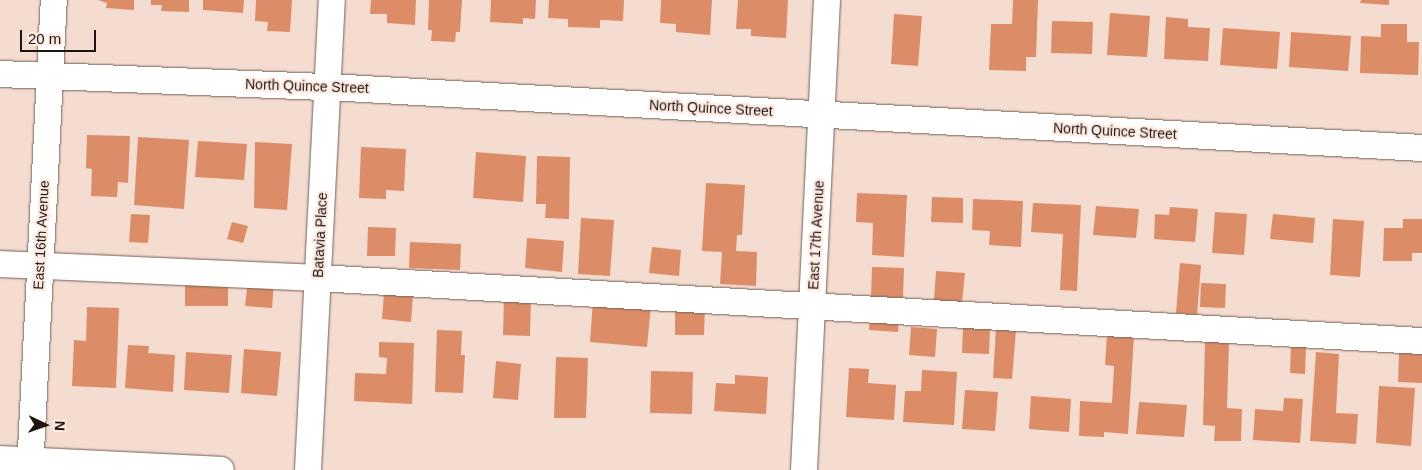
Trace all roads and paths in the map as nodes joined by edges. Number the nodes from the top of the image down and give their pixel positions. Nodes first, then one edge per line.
1 (54, 0) edge
2 (332, 0) edge
3 (827, 0) edge
4 (0, 74) edge
5 (50, 77) junction
6 (328, 87) junction
7 (822, 114) junction
8 (1422, 148) edge
9 (0, 264) edge
10 (40, 266) junction
11 (318, 278) junction
12 (812, 305) junction
13 (1422, 341) edge
14 (0, 459) edge
15 (30, 465) edge
16 (221, 470) edge
17 (308, 470) edge
18 (804, 470) edge

1 - 5 street, East 16th Avenue
2 - 6 street, Batavia Place
3 - 7 street, East 17th Avenue
4 - 5 street, North Quince Street
5 - 6 street, North Quince Street
5 - 10 street, East 16th Avenue
6 - 7 street, North Quince Street
6 - 11 street, Batavia Place
7 - 8 street, North Quince Street
7 - 12 street, East 17th Avenue
9 - 10 street
10 - 11 street
10 - 15 street, East 16th Avenue
11 - 12 street
11 - 17 street, Batavia Place
12 - 13 street
12 - 18 street, East 17th Avenue
14 - 15 street
15 - 16 street

